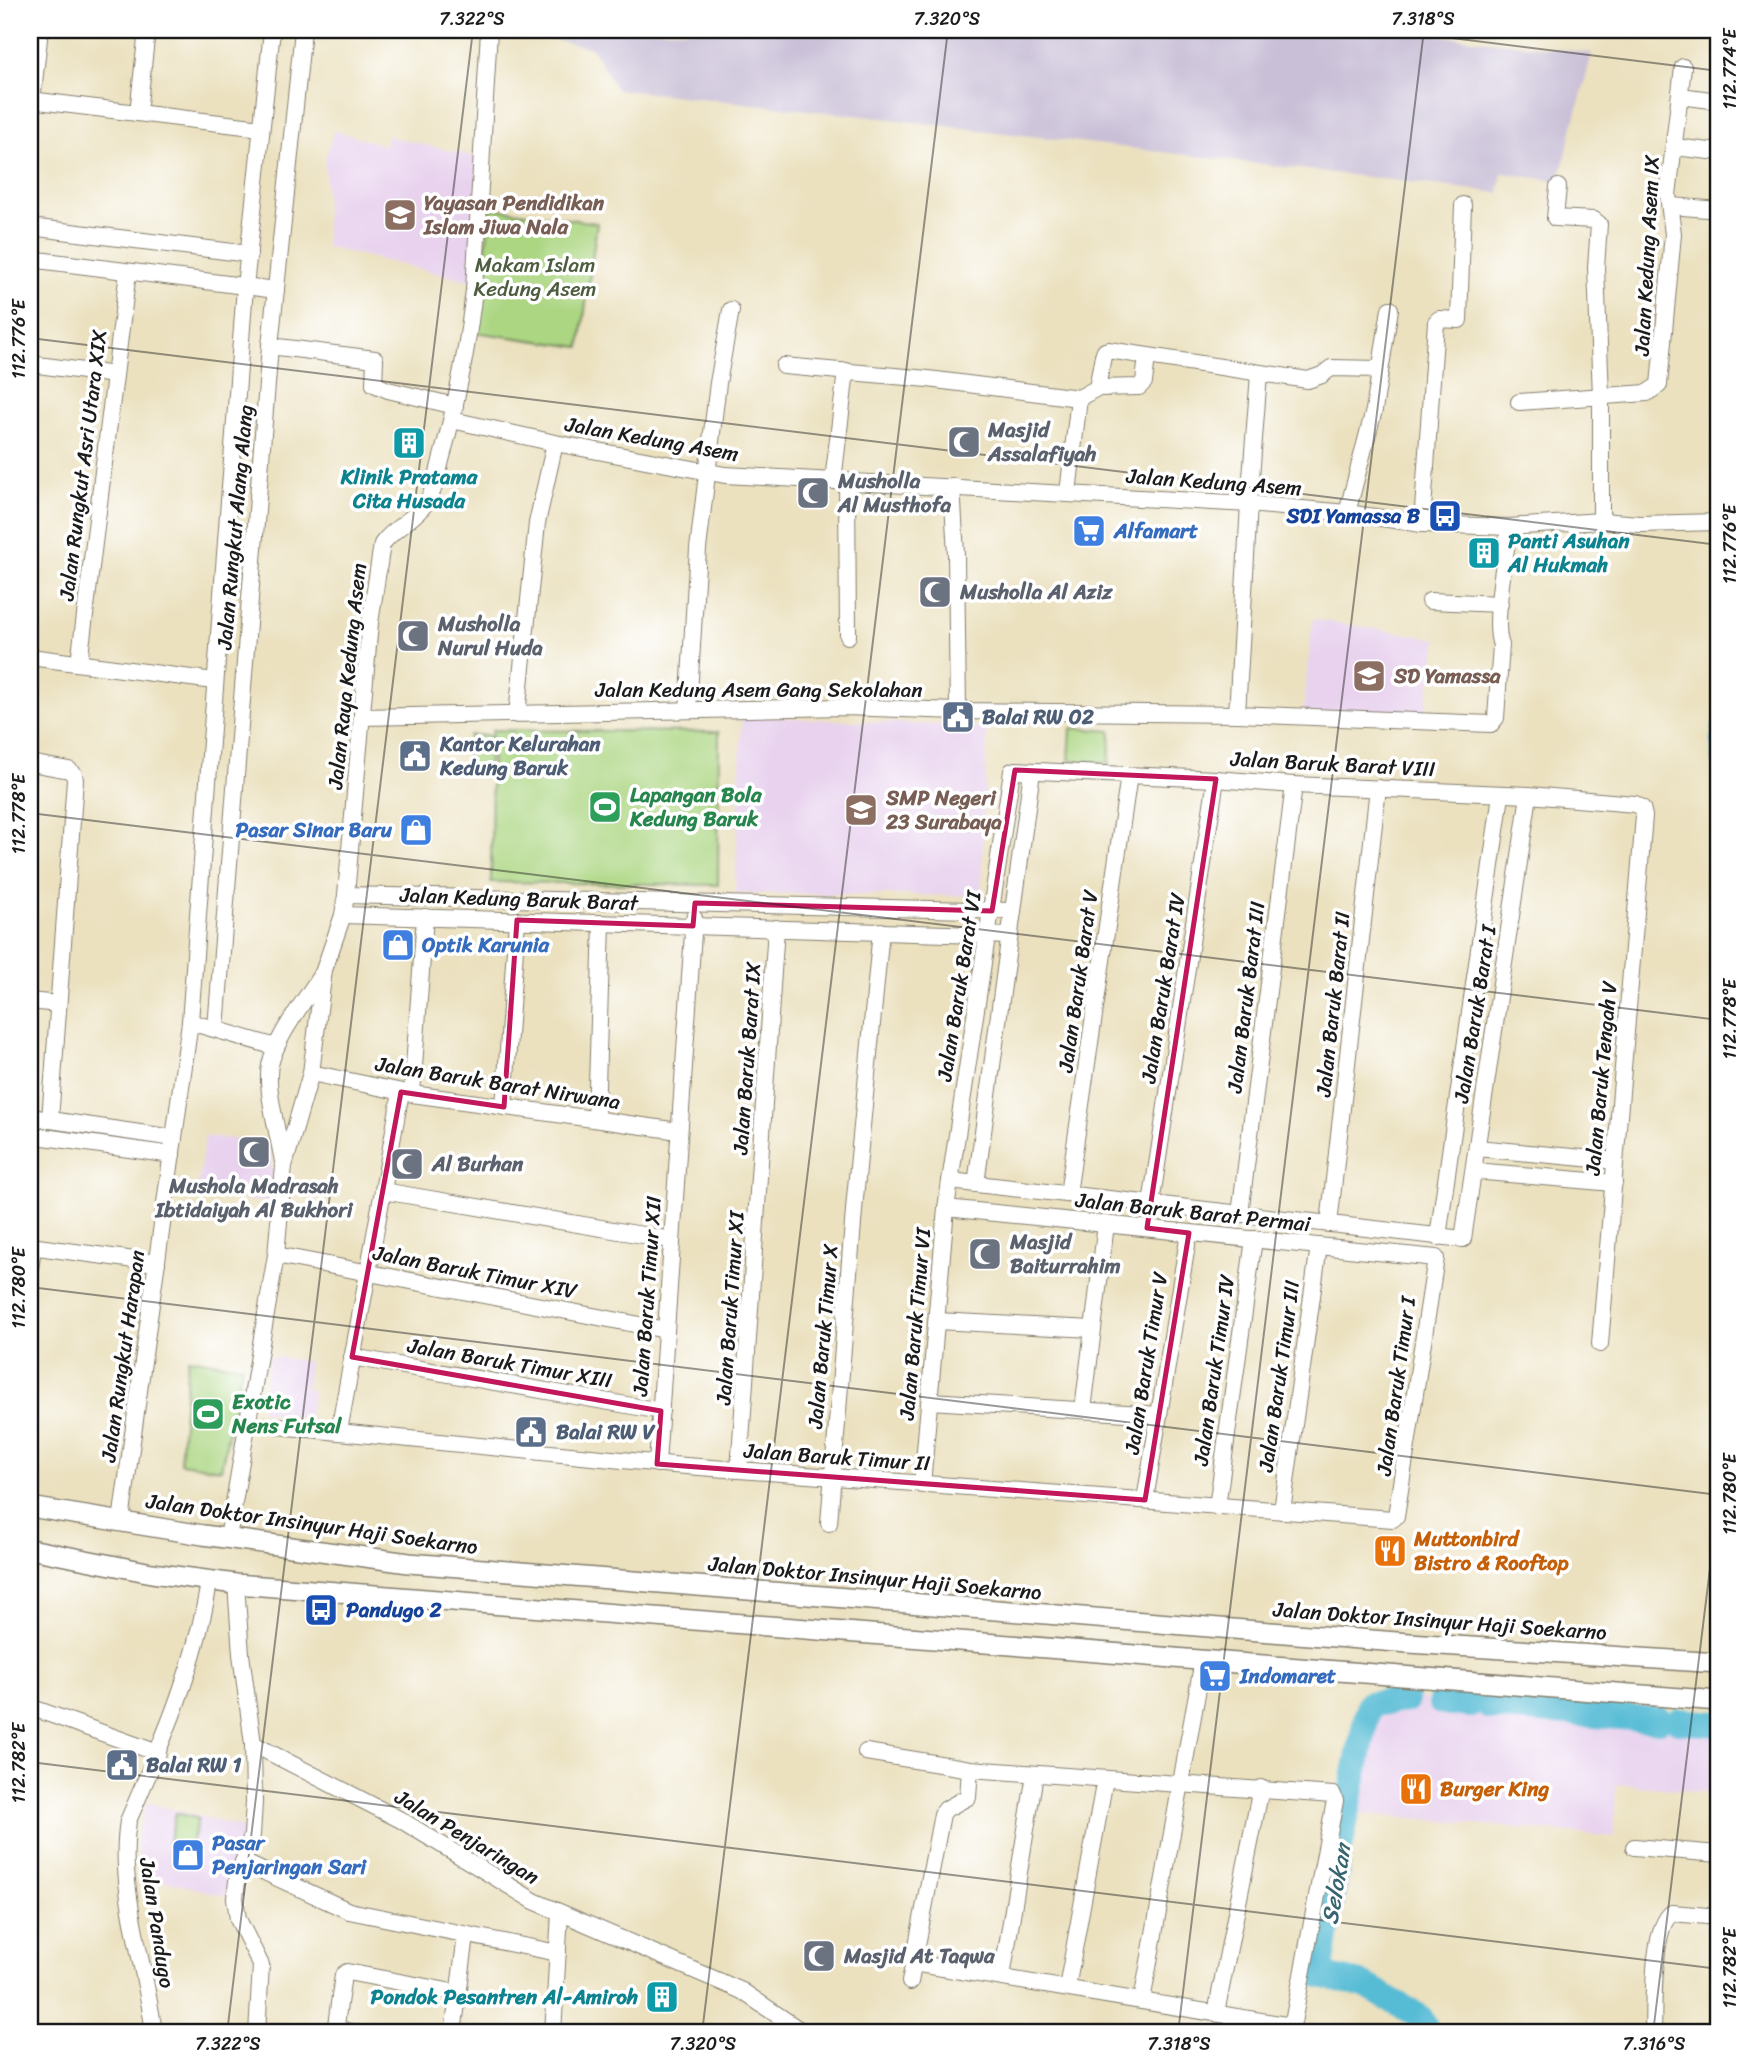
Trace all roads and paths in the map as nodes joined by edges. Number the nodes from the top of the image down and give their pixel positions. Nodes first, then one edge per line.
1 (40, 30) edge
2 (147, 30) edge
3 (272, 30) edge
4 (303, 30) edge
5 (489, 30) edge
6 (1683, 67) dead end
7 (1680, 96) junction
8 (31, 100) edge
9 (1719, 101) edge
10 (138, 113) junction
11 (261, 128) junction
12 (1674, 147) junction
13 (1719, 152) edge
14 (1558, 187) dead end
15 (1463, 205) dead end
16 (1671, 206) junction
17 (1719, 211) edge
18 (30, 227) edge
19 (249, 254) junction
20 (30, 259) edge
21 (128, 272) junction
22 (245, 287) junction
23 (276, 290) junction
24 (1390, 309) dead end
25 (731, 310) dead end
26 (270, 346) junction
27 (1147, 356) junction
28 (30, 364) edge
29 (784, 366) dead end
30 (1380, 369) junction
31 (846, 371) junction
32 (1259, 374) junction
33 (115, 375) junction
34 (1097, 388) junction
35 (1601, 396) junction
36 (1079, 398) junction
37 (1519, 401) dead end
38 (453, 413) junction
39 (555, 443) junction
40 (707, 473) junction
41 (840, 481) junction
42 (952, 486) junction
43 (1068, 493) junction
44 (1249, 504) junction
45 (1347, 513) junction
46 (1601, 521) junction
47 (1719, 522) edge
48 (1422, 524) junction
49 (1509, 527) junction
50 (1430, 601) dead end
51 (1500, 604) junction
52 (848, 635) dead end
53 (30, 657) edge
54 (79, 663) junction
55 (214, 681) junction
56 (688, 710) junction
57 (958, 711) junction
58 (1237, 714) junction
59 (517, 715) junction
60 (363, 717) junction
61 (30, 763) edge
62 (1013, 771) joint
63 (1032, 771) junction
64 (1129, 775) junction
65 (1216, 779) junction
66 (1294, 785) junction
67 (1378, 788) junction
68 (1502, 794) junction
69 (1529, 795) junction
70 (1644, 816) joint
71 (346, 895) junction
72 (695, 903) junction
73 (992, 911) junction
74 (1013, 911) junction
75 (343, 915) junction
76 (425, 917) junction
77 (517, 920) junction
78 (602, 923) junction
79 (693, 926) junction
80 (776, 928) junction
81 (881, 932) junction
82 (988, 935) junction
83 (1010, 936) junction
84 (324, 970) junction
85 (30, 1001) edge
86 (58, 1004) junction
87 (190, 1022) junction
88 (216, 1028) junction
89 (276, 1047) junction
90 (311, 1073) junction
91 (407, 1093) junction
92 (504, 1107) junction
93 (30, 1117) edge
94 (596, 1119) junction
95 (50, 1120) junction
96 (679, 1131) junction
97 (30, 1135) edge
98 (174, 1138) junction
99 (1477, 1148) junction
100 (172, 1155) junction
101 (1615, 1161) junction
102 (284, 1166) junction
103 (1475, 1171) junction
104 (950, 1181) junction
105 (1614, 1183) junction
106 (976, 1184) junction
107 (759, 1190) joint
108 (383, 1191) junction
109 (1068, 1194) junction
110 (1151, 1204) junction
111 (946, 1208) junction
112 (1240, 1214) junction
113 (1106, 1224) junction
114 (1329, 1224) junction
115 (1188, 1233) junction
116 (1438, 1237) junction
117 (1254, 1239) junction
118 (1463, 1239) joint
119 (672, 1240) junction
120 (31, 1246) edge
121 (1319, 1246) junction
122 (276, 1255) junction
123 (1436, 1258) joint
124 (157, 1263) junction
125 (30, 1271) edge
126 (368, 1274) junction
127 (937, 1321) junction
128 (1093, 1329) junction
129 (666, 1330) junction
130 (1600, 1344) dead end
131 (352, 1357) junction
132 (930, 1401) junction
133 (661, 1410) junction
134 (1083, 1410) junction
135 (1159, 1415) junction
136 (262, 1424) junction
137 (339, 1431) junction
138 (657, 1464) junction
139 (739, 1470) junction
140 (832, 1478) junction
141 (922, 1485) junction
142 (1146, 1500) junction
143 (30, 1507) edge
144 (1217, 1507) junction
145 (1282, 1511) junction
146 (1393, 1519) joint
147 (121, 1521) junction
148 (829, 1523) dead end
149 (228, 1538) junction
150 (30, 1549) edge
151 (586, 1578) junction
152 (209, 1582) junction
153 (638, 1582) junction
154 (236, 1584) junction
155 (583, 1611) junction
156 (637, 1615) junction
157 (1357, 1639) junction
158 (1409, 1643) junction
159 (1203, 1660) junction
160 (1719, 1662) edge
161 (1354, 1672) junction
162 (1402, 1675) junction
163 (1719, 1701) edge
164 (30, 1707) edge
165 (253, 1744) junction
166 (866, 1752) dead end
167 (158, 1753) junction
168 (970, 1769) junction
169 (1035, 1774) junction
170 (1105, 1779) junction
171 (1181, 1784) junction
172 (1261, 1788) junction
173 (1634, 1847) dead end
174 (1719, 1854) edge
175 (243, 1862) junction
176 (560, 1913) junction
177 (1719, 1917) edge
178 (466, 1936) junction
179 (558, 1953) junction
180 (913, 1964) junction
181 (1002, 1978) junction
182 (910, 1982) dead end
183 (1067, 1988) junction
184 (458, 1993) junction
185 (1142, 2001) junction
186 (1216, 2013) junction
187 (1291, 2029) edge
188 (154, 2033) edge
189 (257, 2033) edge
190 (357, 2033) edge
191 (453, 2033) edge
192 (553, 2033) edge
193 (804, 2033) edge
194 (1653, 2033) edge

1 - 8 street
2 - 10 street
3 - 11 street, Jalan Rungkut Alang Alang
4 - 23 street, Jalan Rungkut Alang Alang
5 - 38 street, Jalan Raya Kedung Asem
6 - 7 street, Jalan Kedung Asem IX
7 - 9 street
7 - 12 street, Jalan Kedung Asem IX
8 - 10 street
10 - 11 street
11 - 19 street, Jalan Rungkut Alang Alang
12 - 13 street
12 - 16 street, Jalan Kedung Asem IX
14 - 35 street, Jalan Kedung Asem IX
15 - 48 street
16 - 17 street
16 - 35 street, Jalan Kedung Asem IX
18 - 19 street
19 - 22 street, Jalan Rungkut Alang Alang
20 - 21 street
21 - 22 street
21 - 33 street, Jalan Rungkut Asri Utara XIX
22 - 23 street
22 - 55 street, Jalan Rungkut Alang Alang
23 - 26 street, Jalan Rungkut Alang Alang
24 - 30 street
25 - 40 street
26 - 38 street, Jalan Kedung Asem
26 - 88 street, Jalan Rungkut Alang Alang
27 - 32 street
27 - 34 street
27 - 34 street
28 - 33 street
29 - 31 street
30 - 32 street
30 - 45 street
31 - 36 street
31 - 41 street
32 - 44 street
33 - 54 street, Jalan Rungkut Asri Utara XIX
34 - 36 street
35 - 37 street
35 - 46 street, Jalan Kedung Asem IX
36 - 43 street
38 - 39 street, Jalan Kedung Asem
38 - 60 street, Jalan Raya Kedung Asem
39 - 40 street, Jalan Kedung Asem
39 - 59 street
40 - 41 street, Jalan Kedung Asem
40 - 56 street
41 - 42 street, Jalan Kedung Asem
41 - 52 street
42 - 43 street, Jalan Kedung Asem
42 - 57 street
43 - 44 street, Jalan Kedung Asem
44 - 45 street, Jalan Kedung Asem
44 - 58 street
45 - 48 street, Jalan Kedung Asem
46 - 47 street, Jalan Kedung Asem
46 - 49 street, Jalan Kedung Asem
48 - 49 street, Jalan Kedung Asem
49 - 51 street
50 - 51 street
51 - 58 street, Jalan Kedung Asem Gang Sekolahan
53 - 54 street
54 - 55 street
55 - 87 street, Jalan Rungkut Alang Alang
56 - 57 street, Jalan Kedung Asem Gang Sekolahan
56 - 59 street, Jalan Kedung Asem Gang Sekolahan
57 - 58 street, Jalan Kedung Asem Gang Sekolahan
59 - 60 street, Jalan Kedung Asem Gang Sekolahan
60 - 71 street, Jalan Raya Kedung Asem
61 - 86 street
62 - 63 street, Jalan Baruk Barat VIII
62 - 73 street, Jalan Baruk Barat VI
63 - 64 street, Jalan Baruk Barat VIII
63 - 74 street, Jalan Baruk Barat VI
64 - 65 street, Jalan Baruk Barat VIII
64 - 109 street, Jalan Baruk Barat V
65 - 66 street, Jalan Baruk Barat VIII
65 - 110 street, Jalan Baruk Barat IV
66 - 67 street, Jalan Baruk Barat VIII
66 - 112 street, Jalan Baruk Barat III
67 - 68 street, Jalan Baruk Barat VIII
67 - 114 street, Jalan Baruk Barat II
68 - 69 street, Jalan Baruk Barat VIII
68 - 116 street, Jalan Baruk Barat I
69 - 70 street, Jalan Baruk Barat VIII
69 - 99 street, Jalan Baruk Barat I
70 - 101 street, Jalan Baruk Tengah V
71 - 72 street, Jalan Kedung Baruk Barat
71 - 75 street, Jalan Raya Kedung Asem
72 - 73 street, Jalan Kedung Baruk Barat
72 - 79 street
73 - 74 street, Jalan Kedung Baruk Barat
73 - 82 street, Jalan Baruk Barat VI
74 - 83 street, Jalan Baruk Barat VI
75 - 76 street, Jalan Kedung Baruk Barat
75 - 84 street, Jalan Raya Kedung Asem
76 - 77 street, Jalan Kedung Baruk Barat
76 - 91 street
77 - 78 street, Jalan Kedung Baruk Barat
77 - 92 street
78 - 79 street, Jalan Kedung Baruk Barat
78 - 94 street
79 - 80 street, Jalan Kedung Baruk Barat
79 - 96 street, Jalan Baruk Timur XII
80 - 81 street, Jalan Kedung Baruk Barat
80 - 107 street, Jalan Baruk Barat IX
81 - 82 street, Jalan Kedung Baruk Barat
81 - 140 street, Jalan Baruk Timur X
82 - 83 street, Jalan Kedung Baruk Barat
82 - 104 street, Jalan Baruk Barat VI
83 - 106 street, Jalan Baruk Barat VI
84 - 89 street, Jalan Raya Kedung Asem
84 - 90 street, Jalan Raya Kedung Asem
85 - 86 street
86 - 95 street
87 - 88 street
87 - 98 street, Jalan Rungkut Harapan
88 - 89 street
89 - 102 street, Jalan Raya Kedung Asem
90 - 91 street, Jalan Baruk Barat Nirwana
90 - 102 street, Jalan Raya Kedung Asem
91 - 92 street, Jalan Baruk Barat Nirwana
91 - 108 street
92 - 94 street, Jalan Baruk Barat Nirwana
93 - 95 street
94 - 96 street, Jalan Baruk Barat Nirwana
95 - 98 street
96 - 119 street, Jalan Baruk Timur XII
97 - 100 street
98 - 100 street, Jalan Rungkut Harapan
99 - 101 street
99 - 103 street, Jalan Baruk Barat I
100 - 124 street, Jalan Rungkut Harapan
101 - 105 street, Jalan Baruk Tengah V
102 - 122 street, Jalan Raya Kedung Asem
103 - 105 street
103 - 118 street, Jalan Baruk Barat I
104 - 106 street, Jalan Baruk Barat Permai
104 - 111 street, Jalan Baruk Barat VI
105 - 130 street, Jalan Baruk Tengah V
106 - 109 street, Jalan Baruk Barat Permai
107 - 139 street, Jalan Baruk Timur XI
108 - 119 street
108 - 126 street
109 - 110 street, Jalan Baruk Barat Permai
110 - 112 street, Jalan Baruk Barat Permai
111 - 113 street, Jalan Baruk Barat Permai
111 - 127 street, Jalan Baruk Timur VI
112 - 114 street, Jalan Baruk Barat Permai
113 - 115 street, Jalan Baruk Barat Permai
113 - 128 street
114 - 116 street, Jalan Baruk Barat Permai
115 - 117 street, Jalan Baruk Barat Permai
115 - 135 street, Jalan Baruk Timur V
116 - 118 street, Jalan Baruk Barat Permai
117 - 121 street, Jalan Baruk Barat Permai
117 - 144 street, Jalan Baruk Timur IV
119 - 129 street, Jalan Baruk Timur XII
120 - 124 street
120 - 125 street
121 - 123 street, Jalan Baruk Barat Permai
121 - 145 street, Jalan Baruk Timur III
122 - 126 street, Jalan Baruk Timur XIV
122 - 136 street, Jalan Raya Kedung Asem
123 - 146 street, Jalan Baruk Timur I
124 - 147 street, Jalan Rungkut Harapan
126 - 129 street, Jalan Baruk Timur XIV
126 - 131 street
127 - 128 street
127 - 132 street, Jalan Baruk Timur VI
128 - 134 street
129 - 133 street, Jalan Baruk Timur XII
131 - 133 street, Jalan Baruk Timur XIII
131 - 137 street
132 - 134 street
132 - 141 street, Jalan Baruk Timur VI
133 - 138 street, Jalan Baruk Timur XII
134 - 135 street
135 - 142 street, Jalan Baruk Timur V
136 - 137 street, Jalan Baruk Timur II
136 - 149 street, Jalan Raya Kedung Asem
137 - 138 street, Jalan Baruk Timur II
138 - 139 street, Jalan Baruk Timur II
139 - 140 street, Jalan Baruk Timur II
140 - 141 street, Jalan Baruk Timur II
140 - 148 street
141 - 142 street, Jalan Baruk Timur II
142 - 144 street, Jalan Baruk Timur II
143 - 147 main road, Jalan Doktor Insinyur Haji Soekarno
144 - 145 street, Jalan Baruk Timur II
145 - 146 street, Jalan Baruk Timur II
147 - 149 main road, Jalan Doktor Insinyur Haji Soekarno
149 - 151 main road, Jalan Doktor Insinyur Haji Soekarno
150 - 152 main road
151 - 153 main road, Jalan Doktor Insinyur Haji Soekarno
151 - 155 main road
152 - 154 main road
152 - 167 street, Jalan Pandugo
153 - 156 main road
153 - 157 main road, Jalan Doktor Insinyur Haji Soekarno
154 - 155 main road
154 - 165 street
155 - 156 main road
156 - 159 main road
157 - 158 main road, Jalan Doktor Insinyur Haji Soekarno
157 - 161 main road
158 - 160 main road, Jalan Doktor Insinyur Haji Soekarno
158 - 162 main road
159 - 161 main road
159 - 171 street
161 - 162 main road
162 - 163 main road
164 - 167 street
165 - 175 street
165 - 176 street, Jalan Penjaringan
166 - 168 street
167 - 188 street, Jalan Pandugo
168 - 169 street
168 - 180 street
169 - 170 street
169 - 181 street
170 - 171 street
170 - 183 street
171 - 172 street
171 - 185 street
172 - 186 street
172 - 187 street
173 - 174 street
175 - 178 street
175 - 189 street
176 - 179 street
176 - 193 street, Jalan Penjaringan
177 - 194 street
178 - 179 street
178 - 184 street
179 - 192 street
180 - 181 street
180 - 182 street
181 - 183 street
183 - 185 street
184 - 190 street
184 - 191 street
185 - 186 street
186 - 187 street

